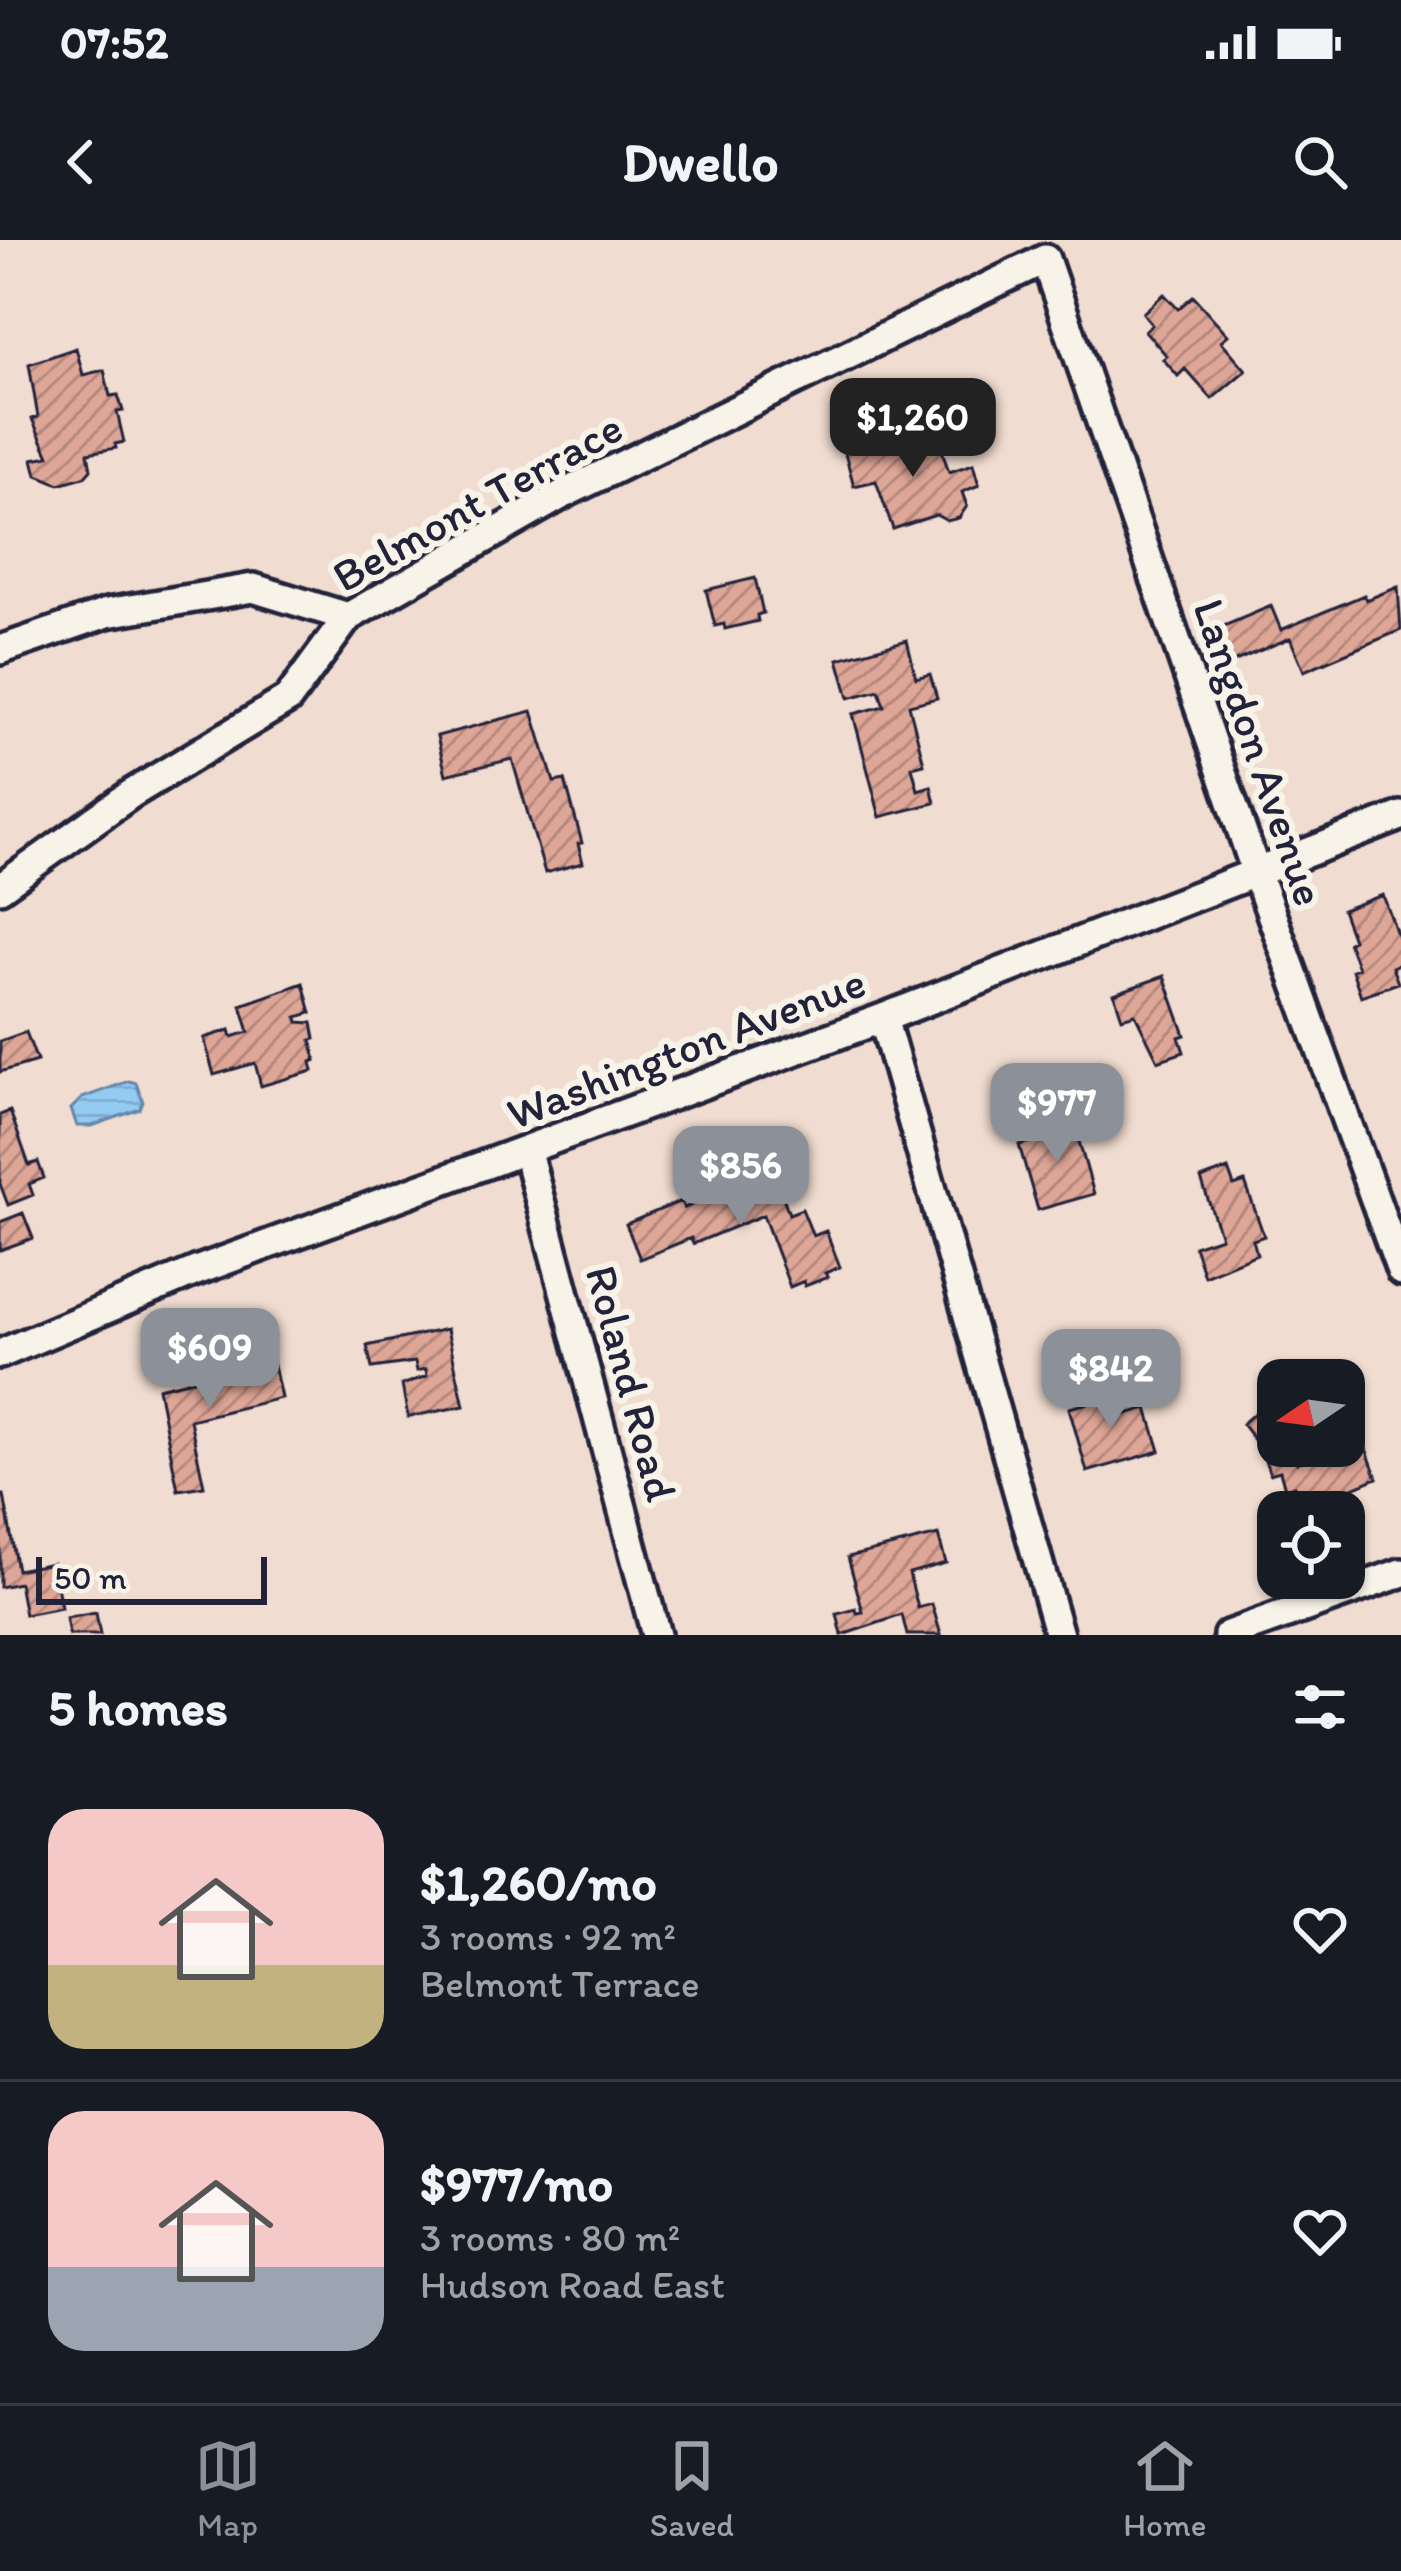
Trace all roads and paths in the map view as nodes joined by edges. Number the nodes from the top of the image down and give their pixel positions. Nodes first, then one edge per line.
1 (1045, 260) joint
2 (348, 617) junction
3 (0, 650) edge
4 (1401, 816) edge
5 (1256, 872) junction
6 (0, 888) edge
7 (883, 1018) junction
8 (527, 1152) junction
9 (1401, 1271) edge
10 (0, 1354) edge
11 (1401, 1573) edge
12 (656, 1635) edge
13 (1059, 1635) edge
14 (1228, 1635) edge

1 - 2 street, Belmont Terrace
1 - 5 street, Langdon Avenue
2 - 3 street
2 - 6 street, Belmont Terrace
4 - 5 street, Washington Avenue
5 - 7 street, Washington Avenue
5 - 9 street, Langdon Avenue
7 - 8 street, Washington Avenue
7 - 13 street
8 - 10 street, Washington Avenue
8 - 12 street, Roland Road
11 - 14 street

